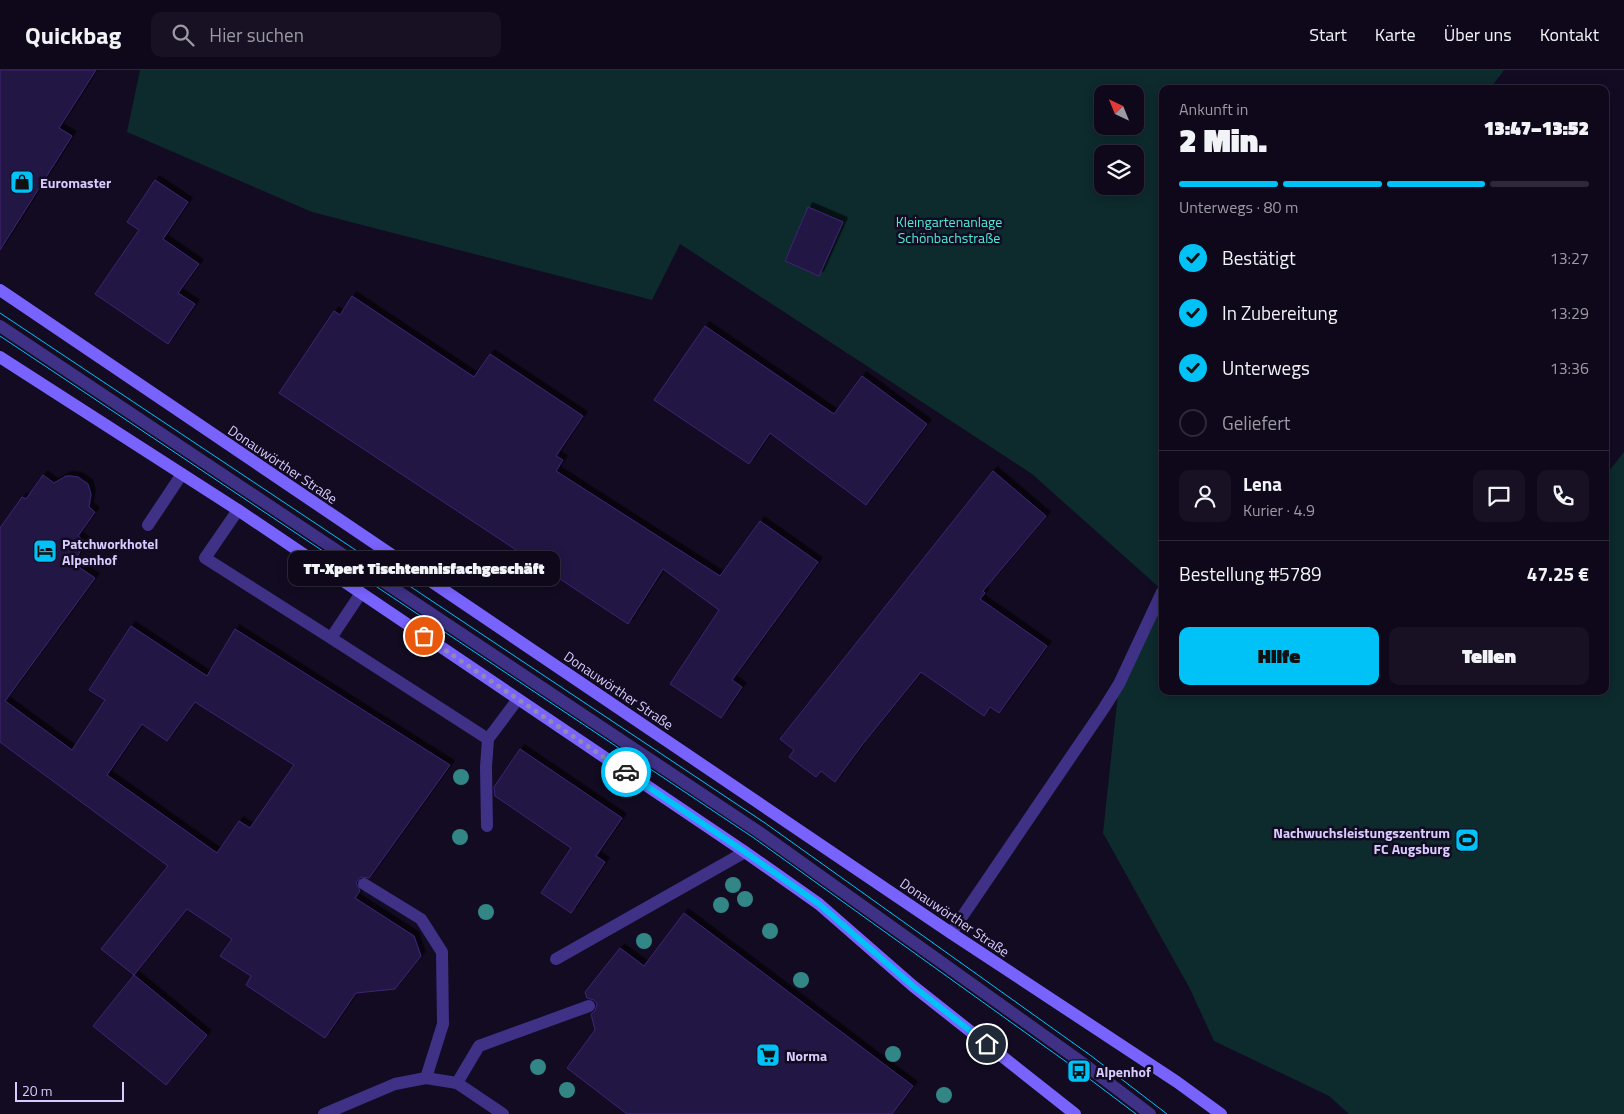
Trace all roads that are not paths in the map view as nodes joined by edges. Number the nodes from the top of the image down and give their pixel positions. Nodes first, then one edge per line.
1 (0, 290) edge
2 (0, 326) edge
3 (0, 357) edge
4 (182, 474) junction
5 (238, 510) junction
6 (148, 524) dead end
7 (361, 593) junction
8 (1159, 598) edge
9 (330, 638) junction
10 (518, 699) junction
11 (488, 740) junction
12 (487, 826) dead end
13 (745, 852) junction
14 (364, 884) dead end
15 (951, 933) junction
16 (556, 959) dead end
17 (589, 1006) dead end
18 (426, 1078) junction
19 (457, 1083) junction
20 (324, 1114) edge
21 (503, 1114) edge
22 (1075, 1114) edge
23 (1150, 1114) edge
24 (1221, 1114) edge

1 - 15 main road, Donauwörther Straße
2 - 23 street
3 - 4 main road
4 - 5 main road
4 - 6 street
5 - 7 main road
5 - 9 street
7 - 9 street
7 - 10 main road
8 - 15 street
9 - 11 street
10 - 11 street
10 - 13 main road
11 - 12 street
13 - 16 street
13 - 22 main road
14 - 18 street
15 - 24 main road, Donauwörther Straße
17 - 19 street
18 - 19 street
18 - 20 street
19 - 21 street

